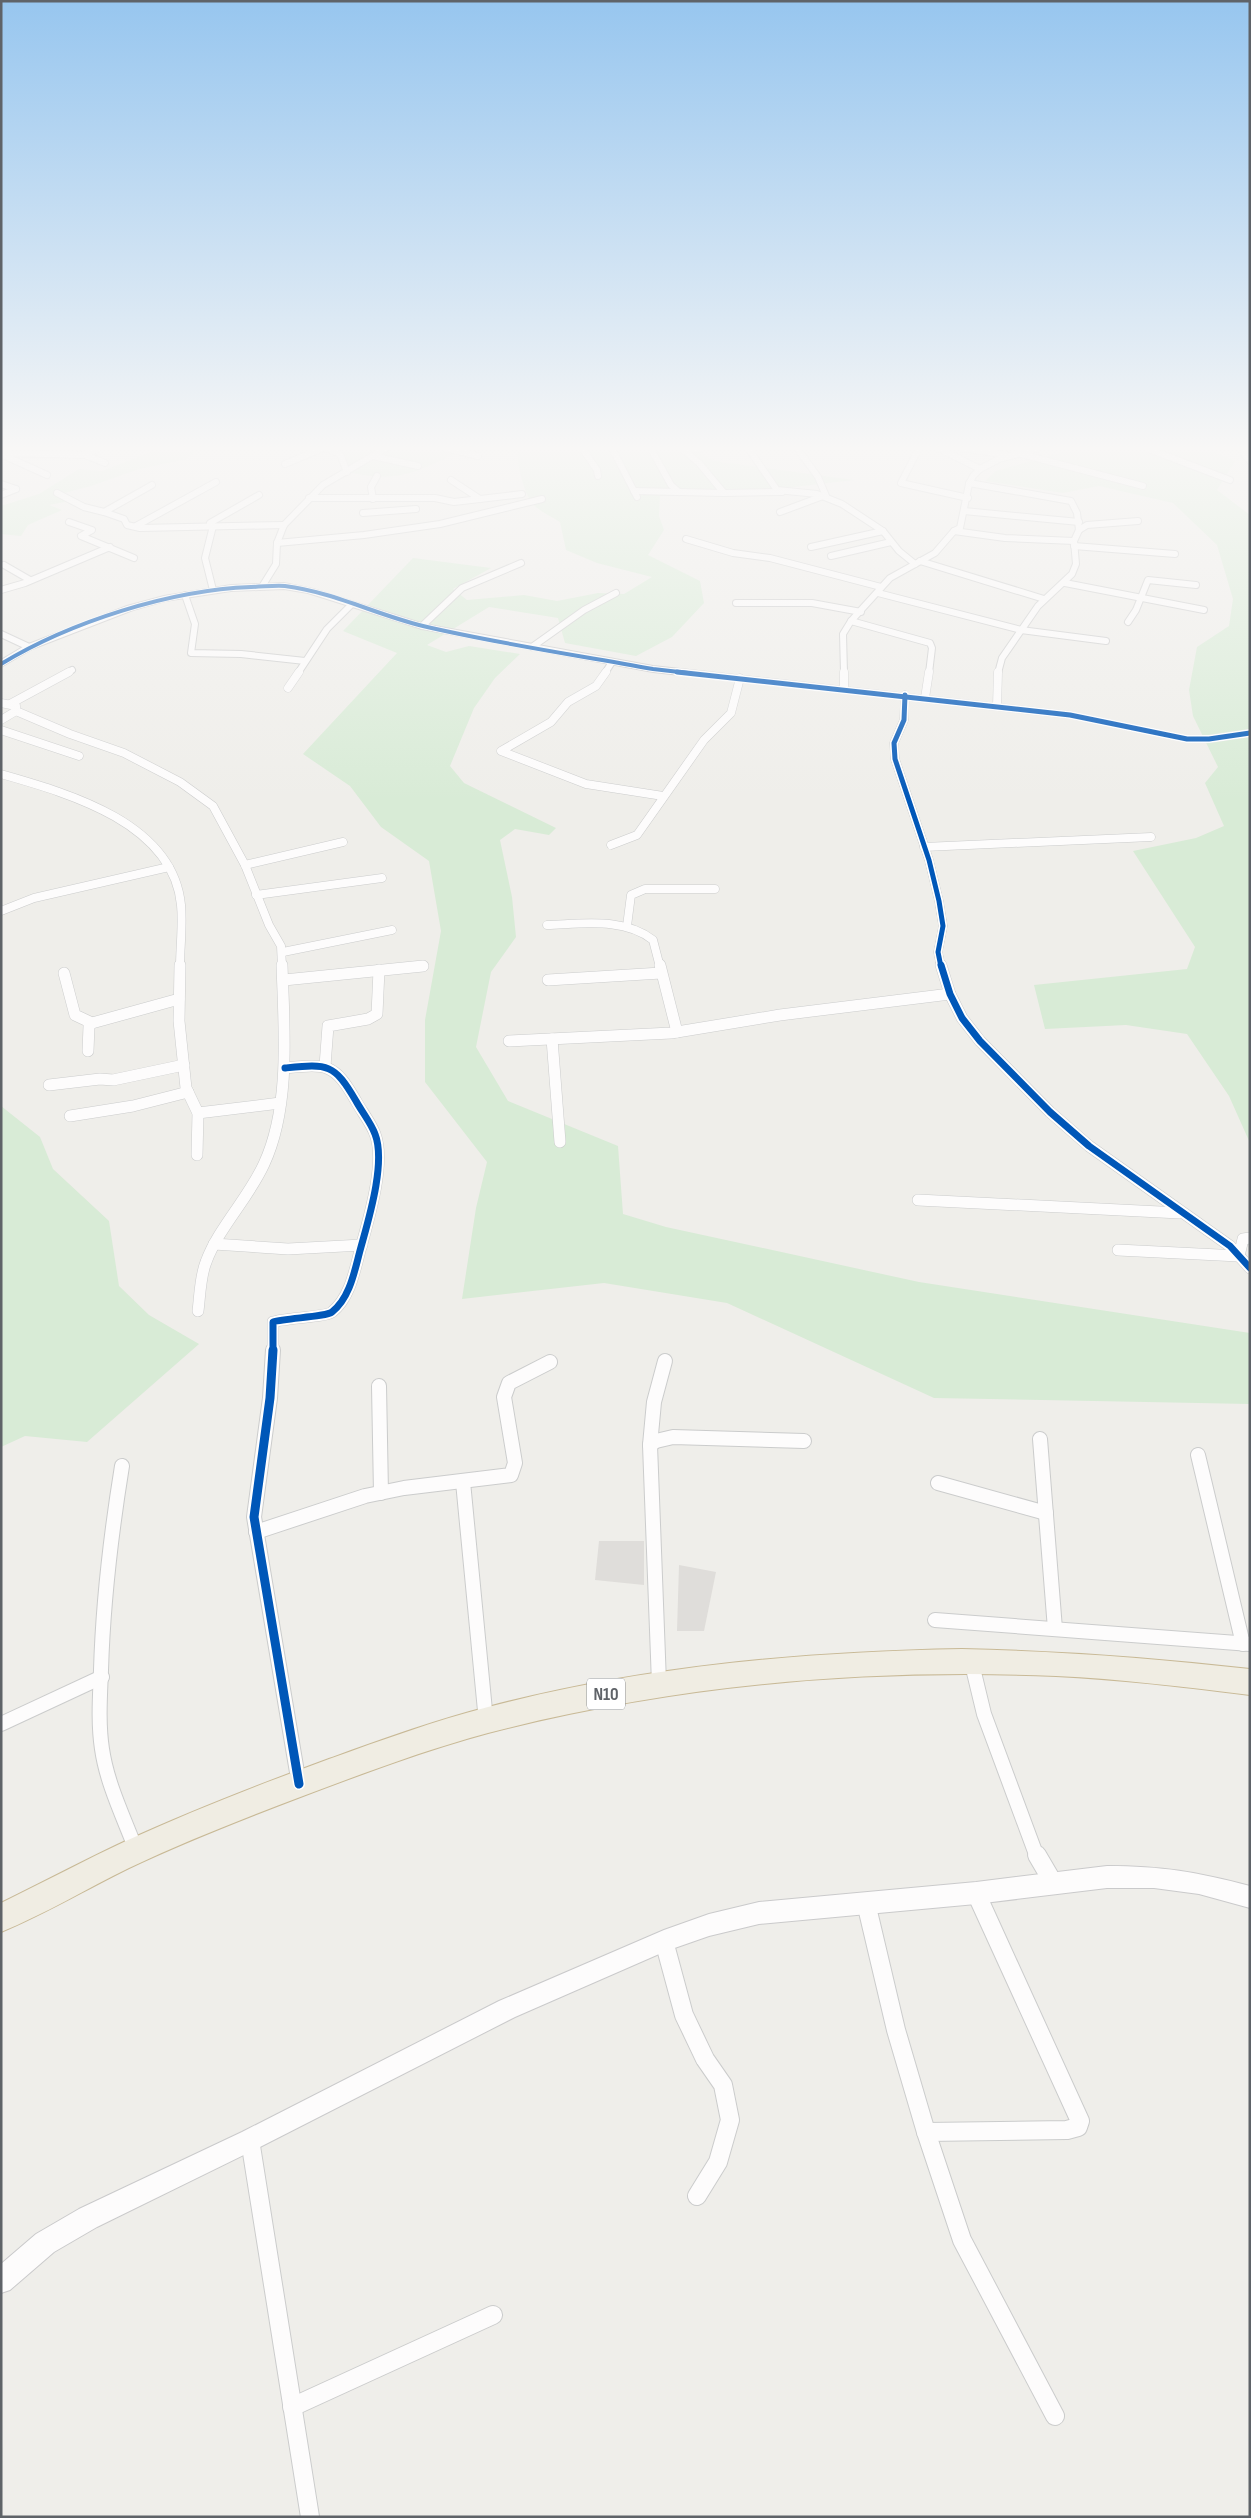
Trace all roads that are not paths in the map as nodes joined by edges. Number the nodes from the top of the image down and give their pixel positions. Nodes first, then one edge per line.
1 (5, 566) edge
2 (66, 566) edge
3 (205, 566) edge
4 (275, 566) edge
5 (515, 566) edge
6 (796, 566) edge
7 (911, 566) edge
8 (930, 566) edge
9 (1075, 566) edge
10 (30, 580) junction
11 (1065, 583) junction
12 (263, 585) junction
13 (1196, 586) dead end
14 (1, 590) edge
15 (213, 590) junction
16 (879, 590) junction
17 (616, 592) dead end
18 (185, 595) junction
19 (1141, 597) junction
20 (1044, 599) junction
21 (736, 603) dead end
22 (351, 605) junction
23 (1204, 610) dead end
24 (861, 612) junction
25 (850, 622) junction
26 (1128, 622) dead end
27 (422, 626) junction
28 (1022, 630) junction
29 (1, 634) edge
30 (1106, 641) dead end
31 (29, 647) junction
32 (532, 647) junction
33 (305, 662) junction
34 (612, 662) junction
35 (1, 664) edge
36 (72, 670) dead end
37 (740, 678) junction
38 (288, 688) dead end
39 (844, 688) junction
40 (905, 695) junction
41 (925, 698) junction
42 (9, 706) edge
43 (997, 706) junction
44 (1, 720) edge
45 (1, 730) edge
46 (1250, 733) edge
47 (80, 756) dead end
48 (1, 774) edge
49 (663, 796) junction
50 (1151, 837) dead end
51 (343, 842) dead end
52 (611, 845) dead end
53 (924, 847) junction
54 (245, 865) junction
55 (169, 868) junction
56 (382, 878) dead end
57 (714, 888) dead end
58 (256, 895) junction
59 (1, 911) edge
60 (547, 925) dead end
61 (627, 926) junction
62 (392, 930) dead end
63 (282, 952) junction
64 (424, 966) dead end
65 (379, 970) junction
66 (64, 973) dead end
67 (662, 973) junction
68 (284, 980) junction
69 (548, 980) dead end
70 (950, 994) junction
71 (180, 999) junction
72 (92, 1023) junction
73 (677, 1032) junction
74 (552, 1039) junction
75 (509, 1041) dead end
76 (88, 1051) dead end
77 (184, 1065) junction
78 (325, 1066) junction
79 (286, 1068) junction
80 (49, 1085) dead end
81 (188, 1092) junction
82 (280, 1103) junction
83 (198, 1113) junction
84 (70, 1116) dead end
85 (560, 1142) dead end
86 (197, 1155) dead end
87 (918, 1200) dead end
88 (1182, 1213) junction
89 (1250, 1238) edge
90 (214, 1244) junction
91 (362, 1245) junction
92 (1118, 1250) dead end
93 (1239, 1256) junction
94 (1250, 1268) edge
95 (198, 1311) dead end
96 (665, 1361) dead end
97 (550, 1362) dead end
98 (379, 1386) dead end
99 (1040, 1439) dead end
100 (804, 1441) dead end
101 (650, 1445) junction
102 (1198, 1455) dead end
103 (122, 1466) dead end
104 (463, 1482) junction
105 (938, 1483) dead end
106 (381, 1493) junction
107 (1046, 1513) junction
108 (256, 1532) junction
109 (936, 1620) dead end
110 (1055, 1629) junction
111 (1246, 1644) edge
112 (971, 1660) junction
113 (102, 1677) junction
114 (1250, 1682) edge
115 (659, 1684) junction
116 (486, 1721) junction
117 (1, 1724) edge
118 (299, 1784) junction
119 (136, 1850) junction
120 (1054, 1884) junction
121 (976, 1893) junction
122 (1250, 1897) edge
123 (866, 1903) junction
124 (1, 1918) edge
125 (664, 1942) junction
126 (926, 2132) junction
127 (250, 2140) junction
128 (698, 2196) dead end
129 (1, 2281) edge
130 (493, 2315) dead end
131 (292, 2407) junction
132 (1055, 2416) dead end
133 (310, 2517) edge

1 - 10 street
2 - 10 street
3 - 15 street
4 - 12 street
5 - 27 street
6 - 16 street
7 - 16 street
8 - 20 street
9 - 11 street
10 - 14 street
11 - 19 street
11 - 20 street
12 - 15 street
12 - 22 street
13 - 19 street
15 - 18 street
16 - 24 street
16 - 28 street
17 - 32 street
18 - 31 street
18 - 33 street
19 - 23 street
19 - 26 street
20 - 28 street
21 - 24 street
22 - 27 street
22 - 33 street
24 - 25 street
25 - 39 street
25 - 41 street
27 - 32 street
28 - 30 street
28 - 43 street
29 - 31 street
31 - 35 street
32 - 34 street
33 - 38 street
34 - 37 street
34 - 49 street
36 - 42 street
37 - 39 street
37 - 49 street
39 - 40 street
40 - 41 street
40 - 53 street
41 - 43 street
42 - 44 street
42 - 54 street
43 - 46 street
45 - 47 street
48 - 55 street
49 - 52 street
50 - 53 street
51 - 54 street
53 - 70 street
54 - 58 street
55 - 59 street
55 - 71 street
56 - 58 street
57 - 61 street
58 - 63 street
60 - 61 street
61 - 67 street
62 - 63 street
63 - 68 street
64 - 65 street
65 - 68 street
65 - 78 street
66 - 72 street
67 - 69 street
67 - 73 street
68 - 79 street
70 - 73 street
70 - 88 street
71 - 72 street
71 - 77 street
72 - 76 street
73 - 74 street
74 - 75 street
74 - 85 street
77 - 80 street
77 - 81 street
78 - 79 street
78 - 91 street
79 - 82 street
81 - 83 street
81 - 84 street
82 - 83 street
82 - 90 street
83 - 86 street
87 - 88 street
88 - 93 street
89 - 93 street
90 - 91 street
90 - 95 street
91 - 108 street
92 - 93 street
93 - 94 street
96 - 101 street
97 - 104 street
98 - 106 street
99 - 107 street
100 - 101 street
101 - 115 street
102 - 111 street
103 - 113 street
104 - 106 street
104 - 116 street
105 - 107 street
106 - 108 street
107 - 110 street
108 - 118 street
109 - 110 street
110 - 111 street
112 - 114 highway, N10
112 - 115 highway, N10
112 - 120 street
113 - 117 street
113 - 119 street
115 - 116 highway, N10
116 - 118 highway, N10
118 - 119 highway, N10
119 - 124 highway, N10
120 - 121 street
120 - 122 street
121 - 123 street
121 - 126 street
123 - 125 street
123 - 126 street
125 - 127 street
125 - 128 street
126 - 132 street
127 - 129 street
127 - 131 street
130 - 131 street
131 - 133 street

